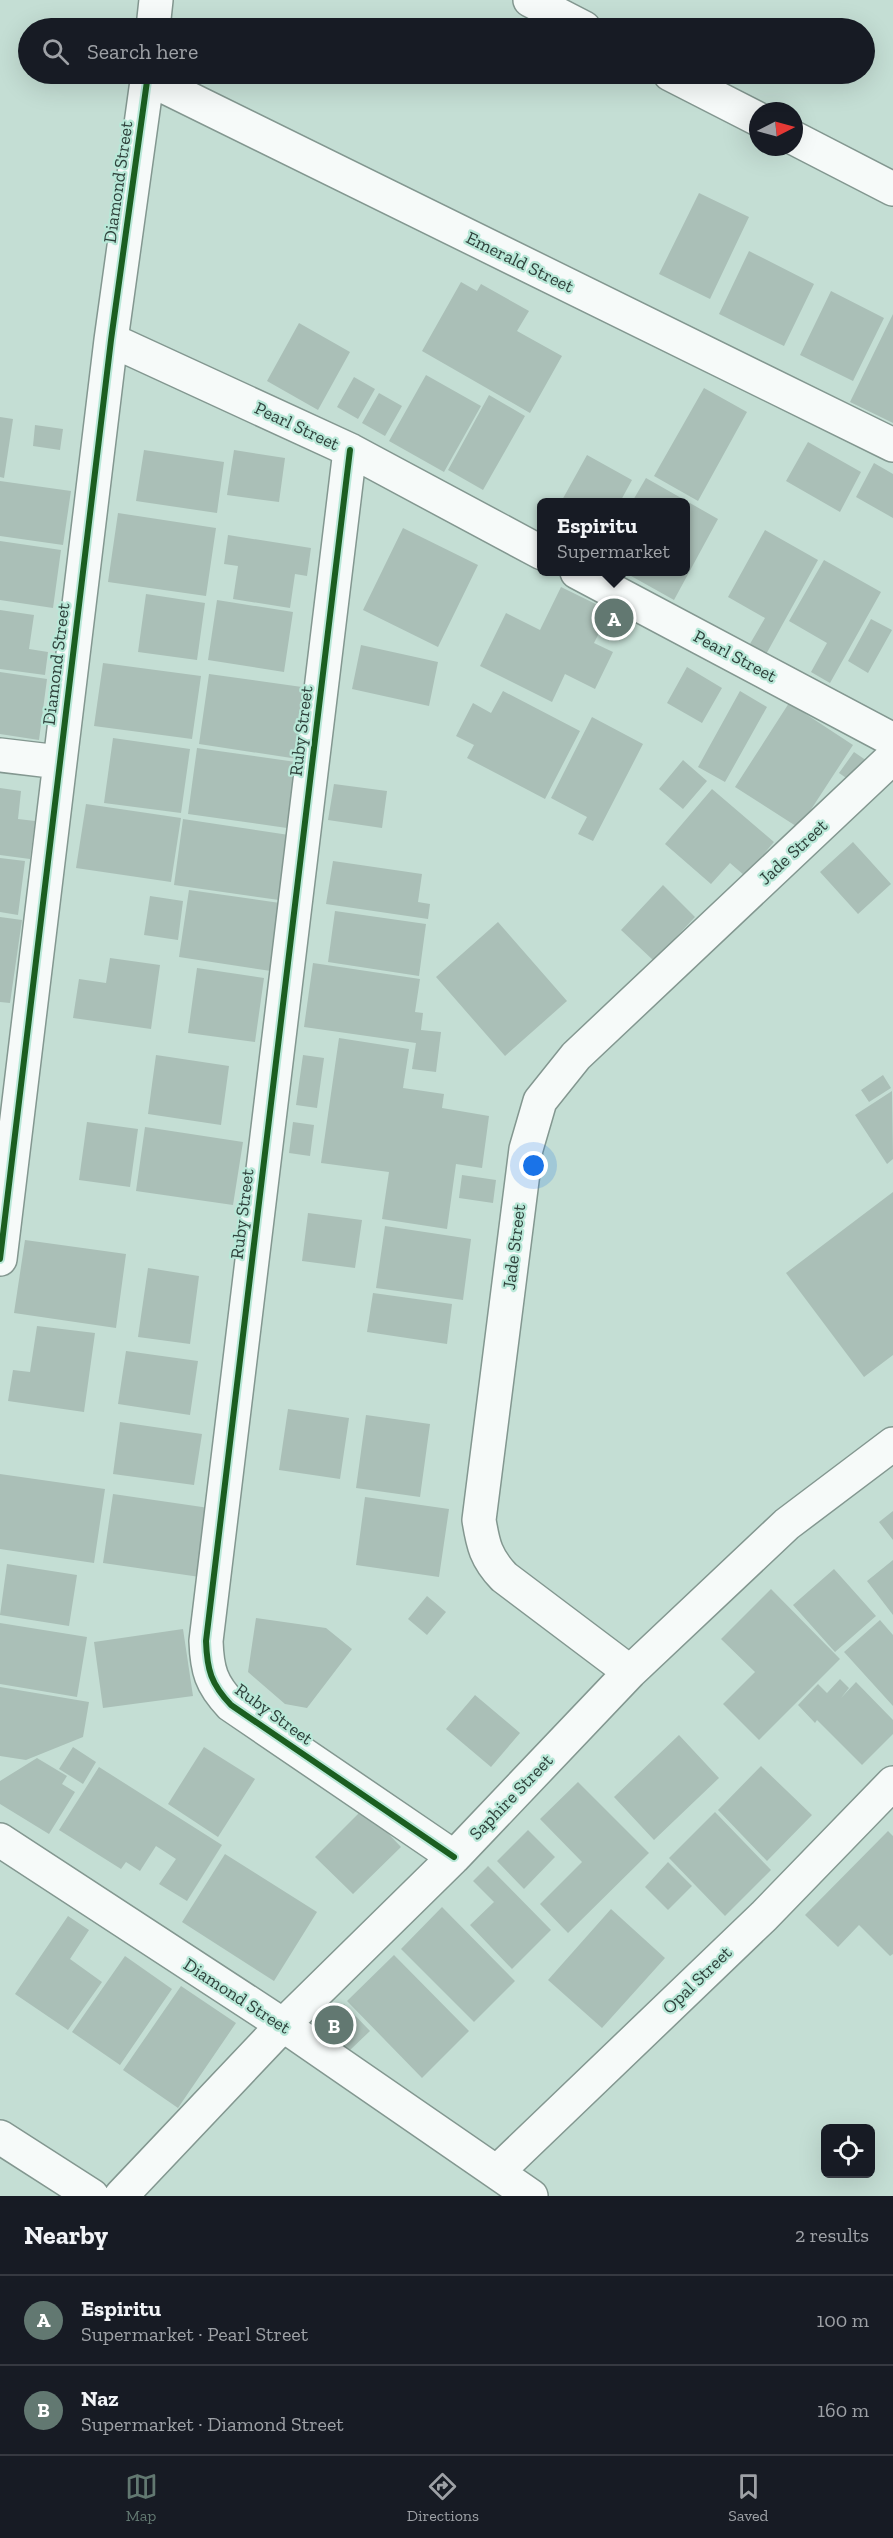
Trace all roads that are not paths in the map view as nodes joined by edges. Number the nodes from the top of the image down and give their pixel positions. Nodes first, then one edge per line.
1 (156, 0) edge
2 (530, 0) edge
3 (154, 18) edge
4 (565, 18) edge
5 (146, 84) edge
6 (163, 84) edge
7 (690, 84) edge
8 (749, 114) edge
9 (803, 143) edge
10 (893, 189) edge
11 (111, 340) junction
12 (893, 445) edge
13 (350, 450) junction
14 (537, 550) edge
15 (585, 576) edge
16 (893, 740) edge
17 (0, 755) edge
18 (893, 757) edge
19 (59, 762) junction
20 (0, 1259) edge
21 (893, 1444) edge
22 (630, 1672) junction
23 (893, 1783) edge
24 (0, 1840) edge
25 (454, 1857) junction
26 (283, 2025) junction
27 (0, 2137) edge
28 (497, 2172) junction
29 (92, 2196) edge
30 (121, 2196) edge
31 (531, 2196) edge

1 - 3 street
2 - 4 street
5 - 11 street, Diamond Street
6 - 12 street, Emerald Street
7 - 8 street
9 - 10 street
11 - 13 street, Pearl Street
11 - 19 street, Diamond Street
13 - 14 street, Pearl Street
13 - 25 street, Ruby Street
15 - 16 street, Pearl Street
17 - 19 street
18 - 22 street, Jade Street
19 - 20 street, Diamond Street
21 - 22 street, Saphire Street
22 - 25 street, Saphire Street
23 - 28 street, Opal Street
24 - 26 street, Diamond Street
25 - 26 street, Saphire Street
26 - 28 street, Diamond Street
26 - 30 street, Saphire Street
27 - 29 street
28 - 31 street, Diamond Street

